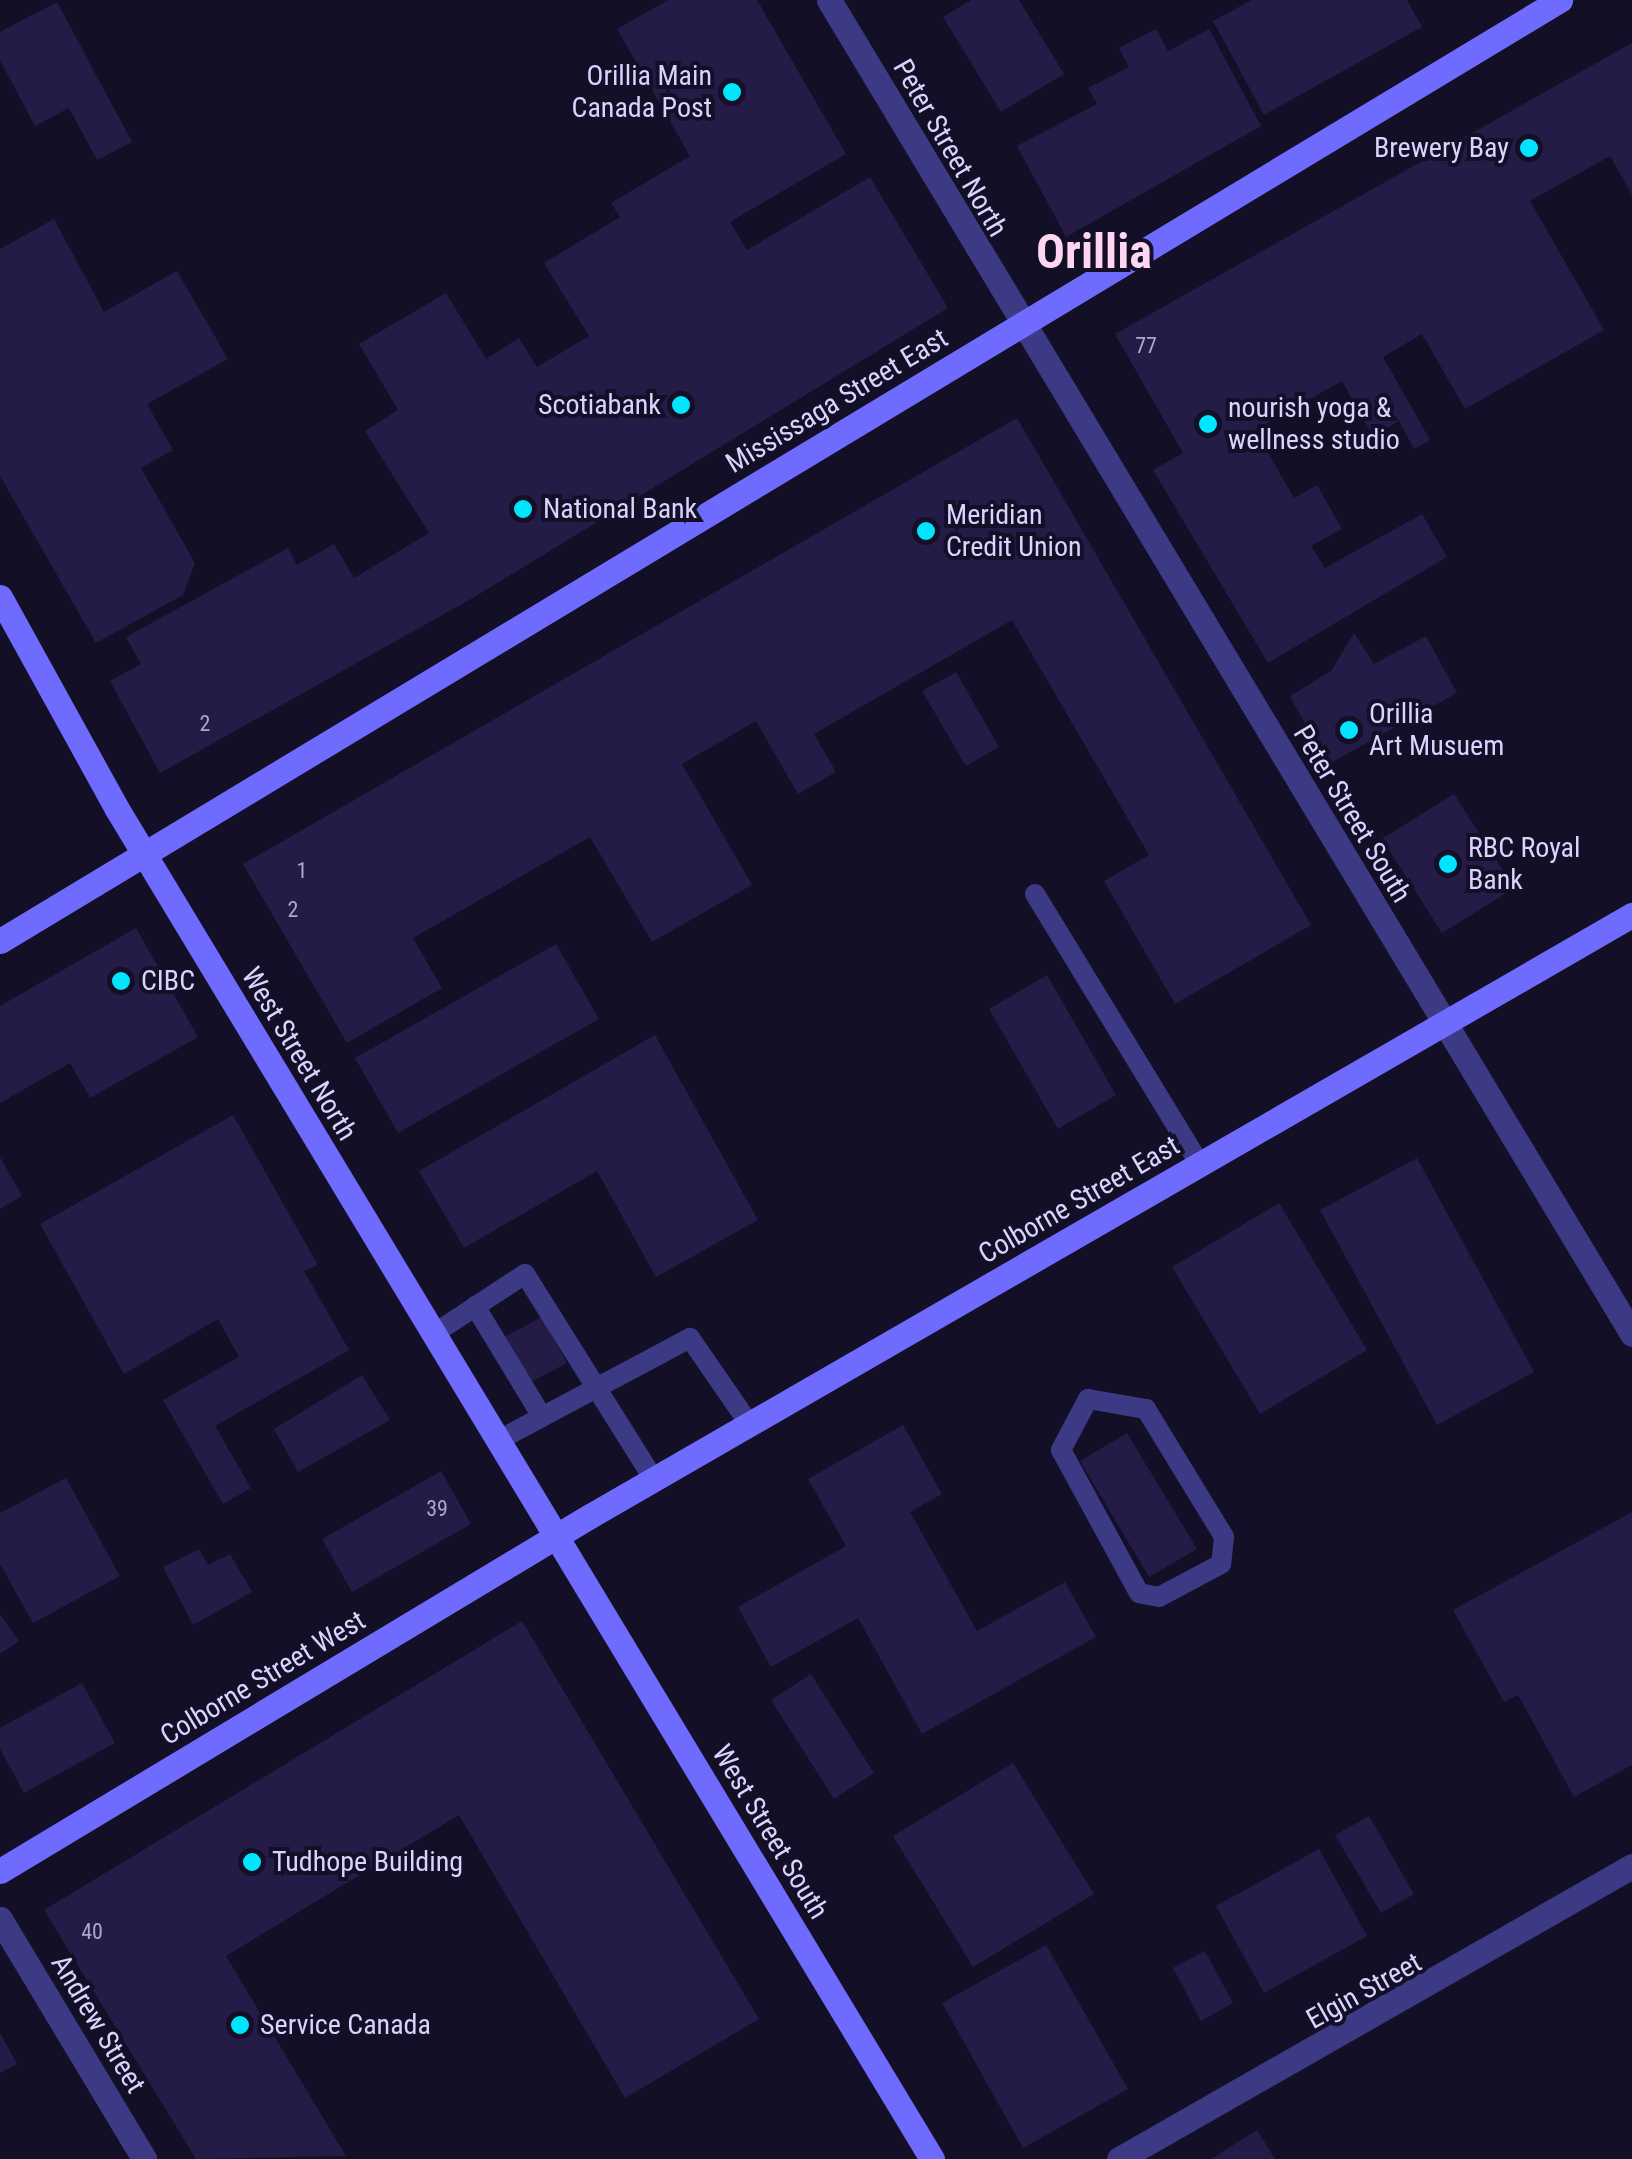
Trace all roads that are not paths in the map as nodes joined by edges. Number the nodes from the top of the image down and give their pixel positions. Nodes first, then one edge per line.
1 (829, 0) edge
2 (1560, 0) edge
3 (1019, 326) junction
4 (0, 597) edge
5 (146, 854) junction
6 (1034, 894) dead end
7 (1632, 915) edge
8 (0, 941) edge
9 (1444, 1026) junction
10 (1200, 1164) junction
11 (475, 1306) junction
12 (1632, 1334) edge
13 (432, 1335) junction
14 (593, 1386) junction
15 (1088, 1398) joint
16 (541, 1415) junction
17 (750, 1425) junction
18 (497, 1441) junction
19 (654, 1480) junction
20 (557, 1536) junction
21 (1632, 1866) edge
22 (0, 1871) edge
23 (0, 1919) edge
24 (144, 2159) edge
25 (932, 2159) edge
26 (1119, 2159) edge

1 - 3 street, Peter Street North
2 - 3 main road, Mississaga Street East
3 - 5 main road, Mississaga Street East
3 - 9 street, Peter Street South
4 - 5 main road, West Street North
5 - 8 main road, Mississaga Street East
5 - 13 main road, West Street North
6 - 10 lane
7 - 9 main road, Colborne Street East
9 - 10 main road, Colborne Street East
9 - 12 street, Peter Street South
10 - 17 main road, Colborne Street East
11 - 13 lane
11 - 14 lane
11 - 16 lane
13 - 18 main road, West Street North
14 - 16 lane
14 - 17 lane
14 - 19 lane
15 - 15 lane
16 - 18 lane
17 - 19 main road, Colborne Street East
18 - 20 main road, West Street North
19 - 20 main road, Colborne Street East
20 - 22 main road, Colborne Street West
20 - 25 main road, West Street South
21 - 26 street, Elgin Street
23 - 24 street, Andrew Street

